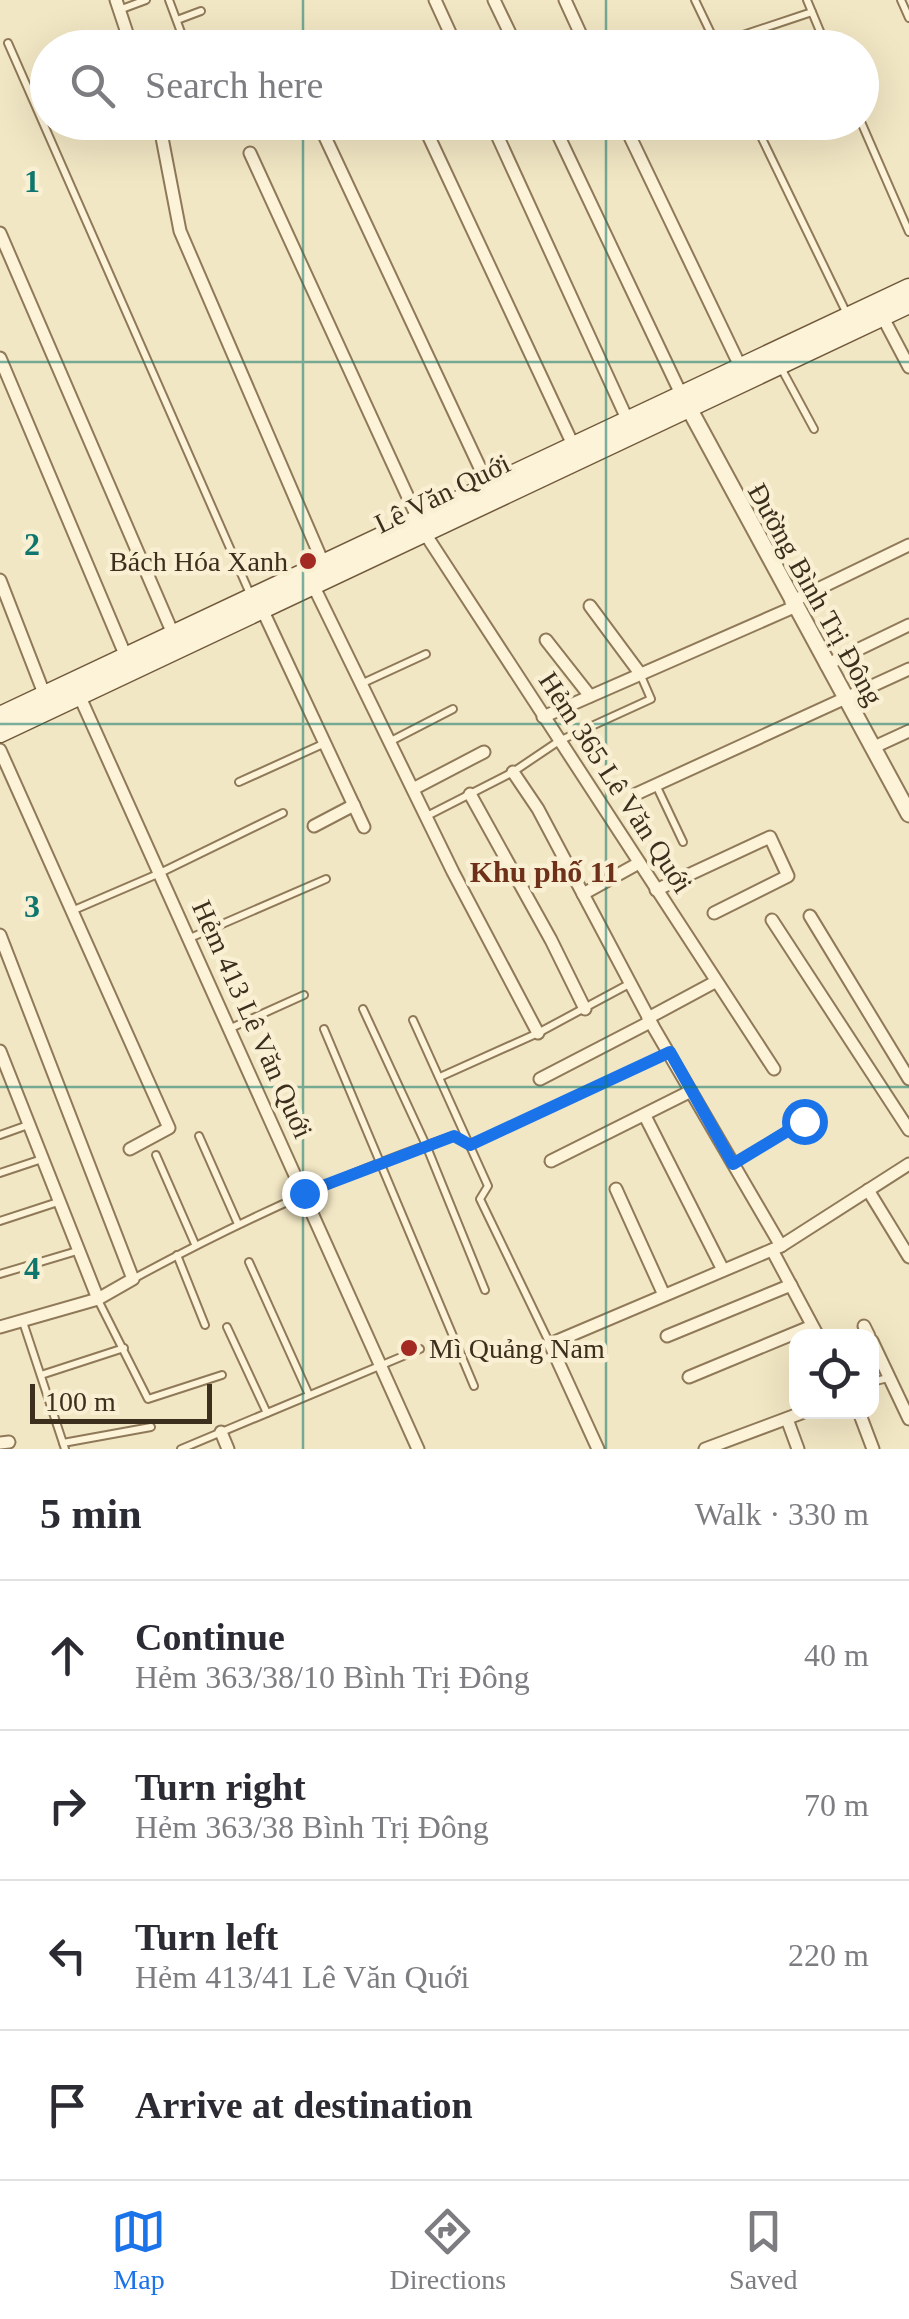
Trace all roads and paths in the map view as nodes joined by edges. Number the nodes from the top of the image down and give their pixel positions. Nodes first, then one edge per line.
1 (146, 0) edge
2 (169, 0) edge
3 (435, 0) edge
4 (494, 0) edge
5 (566, 0) edge
6 (695, 0) edge
7 (806, 0) edge
8 (901, 0) edge
9 (117, 5) edge
10 (201, 11) dead end
11 (812, 12) junction
12 (909, 18) edge
13 (177, 20) junction
14 (126, 30) edge
15 (181, 30) edge
16 (449, 30) edge
17 (508, 30) edge
18 (579, 30) edge
19 (709, 30) edge
20 (762, 30) edge
21 (820, 30) edge
22 (8, 43) dead end
23 (30, 93) edge
24 (51, 140) edge
25 (162, 140) edge
26 (326, 140) edge
27 (430, 140) edge
28 (499, 140) edge
29 (561, 140) edge
30 (633, 140) edge
31 (763, 140) edge
32 (868, 140) edge
33 (250, 153) dead end
34 (909, 232) edge
35 (0, 233) edge
36 (909, 288) edge
37 (909, 304) edge
38 (879, 310) junction
39 (848, 317) junction
40 (0, 358) edge
41 (780, 364) junction
42 (909, 367) edge
43 (742, 368) junction
44 (685, 402) junction
45 (628, 421) junction
46 (814, 429) dead end
47 (576, 452) junction
48 (489, 487) junction
49 (421, 526) junction
50 (909, 545) edge
51 (324, 565) junction
52 (0, 580) edge
53 (314, 585) junction
54 (257, 604) junction
55 (793, 604) junction
56 (590, 606) dead end
57 (909, 625) edge
58 (546, 640) dead end
59 (177, 642) junction
60 (426, 654) dead end
61 (127, 659) junction
62 (826, 665) junction
63 (909, 669) edge
64 (639, 672) junction
65 (362, 684) junction
66 (79, 695) junction
67 (46, 696) junction
68 (590, 696) junction
69 (844, 700) junction
70 (453, 709) dead end
71 (0, 716) edge
72 (544, 718) junction
73 (909, 731) edge
74 (0, 733) edge
75 (390, 741) junction
76 (559, 741) junction
77 (324, 743) junction
78 (872, 748) junction
79 (0, 750) edge
80 (484, 752) dead end
81 (513, 772) junction
82 (239, 782) dead end
83 (656, 785) junction
84 (413, 789) junction
85 (470, 794) junction
86 (636, 794) dead end
87 (354, 806) junction
88 (907, 807) edge
89 (284, 813) dead end
90 (426, 816) junction
91 (314, 826) dead end
92 (364, 828) dead end
93 (684, 842) dead end
94 (639, 863) junction
95 (160, 873) junction
96 (326, 880) dead end
97 (656, 890) junction
98 (583, 894) junction
99 (74, 910) junction
100 (714, 913) dead end
101 (810, 916) dead end
102 (772, 920) dead end
103 (0, 935) edge
104 (189, 939) junction
105 (715, 982) junction
106 (630, 984) junction
107 (304, 995) dead end
108 (363, 1009) dead end
109 (585, 1009) junction
110 (413, 1020) dead end
111 (649, 1020) junction
112 (230, 1028) junction
113 (324, 1029) dead end
114 (538, 1034) junction
115 (0, 1052) edge
116 (670, 1052) junction
117 (774, 1069) dead end
118 (440, 1078) junction
119 (540, 1079) dead end
120 (909, 1079) edge
121 (14, 1089) junction
122 (691, 1092) junction
123 (0, 1093) edge
124 (644, 1116) junction
125 (804, 1121) dead end
126 (28, 1125) junction
127 (909, 1130) edge
128 (0, 1135) edge
129 (199, 1136) dead end
130 (426, 1145) junction
131 (470, 1145) junction
132 (130, 1148) dead end
133 (156, 1156) dead end
134 (42, 1160) junction
135 (550, 1161) dead end
136 (378, 1162) junction
137 (733, 1164) junction
138 (908, 1166) edge
139 (0, 1173) edge
140 (616, 1189) dead end
141 (868, 1190) junction
142 (304, 1193) junction
143 (59, 1201) junction
144 (0, 1221) edge
145 (238, 1224) junction
146 (195, 1244) junction
147 (776, 1248) junction
148 (77, 1250) junction
149 (177, 1255) junction
150 (909, 1257) edge
151 (249, 1262) dead end
152 (724, 1270) junction
153 (0, 1274) edge
154 (133, 1279) junction
155 (791, 1286) junction
156 (485, 1290) dead end
157 (664, 1295) junction
158 (98, 1299) junction
159 (23, 1320) junction
160 (206, 1325) dead end
161 (0, 1327) edge
162 (227, 1327) dead end
163 (814, 1329) edge
164 (667, 1336) dead end
165 (789, 1341) edge
166 (550, 1344) junction
167 (124, 1348) junction
168 (420, 1349) dead end
169 (879, 1357) edge
170 (382, 1363) junction
171 (222, 1374) dead end
172 (41, 1375) junction
173 (689, 1378) dead end
174 (889, 1378) junction
175 (879, 1380) edge
176 (474, 1386) dead end
177 (310, 1395) junction
178 (267, 1413) junction
179 (909, 1418) edge
180 (787, 1419) joint
181 (862, 1419) edge
182 (152, 1427) dead end
183 (221, 1432) junction
184 (698, 1436) dead end
185 (64, 1446) edge
186 (181, 1449) edge
187 (228, 1449) edge
188 (418, 1449) edge
189 (598, 1449) edge
190 (705, 1449) edge
191 (798, 1449) edge
192 (873, 1449) edge

1 - 9 lane
2 - 13 lane
3 - 16 street
4 - 17 street
5 - 18 street
6 - 19 lane
7 - 11 lane
8 - 12 lane
9 - 14 street
10 - 13 lane
11 - 20 lane
11 - 21 lane
13 - 15 lane
22 - 23 lane
24 - 54 lane
25 - 51 street
26 - 48 street
27 - 47 street
28 - 45 street
29 - 44 street
30 - 43 street
31 - 39 lane
32 - 34 lane
33 - 49 street, Hẻm 365 Lê Văn Quới
35 - 59 street
36 - 38 main road, Lê Văn Quới
37 - 38 main road, Lê Văn Quới
38 - 39 main road, Lê Văn Quới
38 - 41 main road, Lê Văn Quới
38 - 42 street
39 - 43 main road, Lê Văn Quới
40 - 61 street
41 - 44 main road, Lê Văn Quới
41 - 46 lane
43 - 44 main road, Lê Văn Quới
44 - 45 main road, Lê Văn Quới
44 - 47 main road, Lê Văn Quới
44 - 55 street, Đường Bình Trị Đông
45 - 47 main road, Lê Văn Quới
47 - 48 main road, Lê Văn Quới
47 - 49 main road, Lê Văn Quới
48 - 49 main road, Lê Văn Quới
49 - 51 main road, Lê Văn Quới
49 - 53 main road, Lê Văn Quới
49 - 72 street, Hẻm 365 Lê Văn Quới
50 - 55 street
51 - 54 main road, Lê Văn Quới
52 - 67 street
53 - 54 main road, Lê Văn Quới
53 - 65 street
54 - 59 main road, Lê Văn Quới
54 - 77 street
55 - 62 street, Đường Bình Trị Đông
55 - 64 street
56 - 64 street
57 - 62 street
58 - 68 street
59 - 61 main road, Lê Văn Quới
59 - 66 main road, Lê Văn Quới
60 - 65 lane
61 - 67 main road, Lê Văn Quới
62 - 69 street, Đường Bình Trị Đông
63 - 69 street
64 - 68 street
64 - 76 lane
65 - 75 street
66 - 74 main road, Lê Văn Quới
66 - 95 street, Hẻm 413 Lê Văn Quới
67 - 71 main road, Lê Văn Quới
68 - 72 street
69 - 78 street, Đường Bình Trị Đông
69 - 83 street
70 - 75 lane
72 - 76 street, Hẻm 365 Lê Văn Quới
73 - 78 street
75 - 84 street
76 - 81 lane
76 - 94 street, Hẻm 365 Lê Văn Quới
77 - 82 lane
77 - 87 street
78 - 88 street, Đường Bình Trị Đông
79 - 99 street
80 - 84 street
81 - 85 lane
81 - 98 street
83 - 86 street
83 - 93 lane
84 - 90 street
85 - 90 lane
85 - 109 street
87 - 91 street
87 - 92 street
89 - 95 lane
90 - 114 street
94 - 97 street, Hẻm 365 Lê Văn Quới
94 - 98 street
95 - 99 lane
95 - 104 street, Hẻm 413 Lê Văn Quới
96 - 104 lane
97 - 100 street
97 - 105 street, Hẻm 365 Lê Văn Quới
98 - 106 street
99 - 132 street
101 - 120 street
102 - 127 street
103 - 154 street
104 - 112 street, Hẻm 413 Lê Văn Quới
105 - 111 street
105 - 117 street, Hẻm 365 Lê Văn Quới
106 - 109 lane
106 - 111 street
107 - 112 lane
108 - 130 lane
109 - 114 lane
110 - 118 lane
111 - 116 street
111 - 119 street
112 - 142 street, Hẻm 413 Lê Văn Quới
113 - 136 lane
114 - 118 lane
115 - 121 street
116 - 122 street
116 - 131 lane
118 - 131 lane
121 - 123 lane
121 - 126 street
122 - 124 street
122 - 137 street
124 - 135 street
124 - 152 street
125 - 137 lane
126 - 128 lane
126 - 134 street
129 - 145 lane
130 - 131 lane
130 - 136 lane
130 - 156 lane
131 - 166 lane
133 - 146 lane
134 - 139 lane
134 - 143 street
136 - 142 lane
136 - 176 lane
137 - 147 street
138 - 141 street
140 - 157 street
141 - 147 street
141 - 150 street
142 - 145 lane
142 - 170 street, Hẻm 413 Lê Văn Quới
143 - 144 lane
143 - 148 street
145 - 146 lane
146 - 149 lane
147 - 152 street
147 - 155 street
148 - 153 lane
148 - 158 street
149 - 154 lane
149 - 160 lane
151 - 177 lane
152 - 157 street
154 - 158 street
155 - 163 street
155 - 164 street
157 - 166 street
158 - 159 street
158 - 167 lane
159 - 161 street
159 - 172 lane
162 - 178 lane
165 - 173 street
166 - 189 street
167 - 171 lane
167 - 172 lane
168 - 170 lane
169 - 174 street
170 - 177 lane
170 - 188 street, Hẻm 413 Lê Văn Quới
172 - 185 lane
174 - 175 lane
174 - 179 street
177 - 178 lane
178 - 183 lane
180 - 190 street
180 - 191 street
181 - 192 street
182 - 185 lane
183 - 186 lane
183 - 187 street
184 - 190 street

